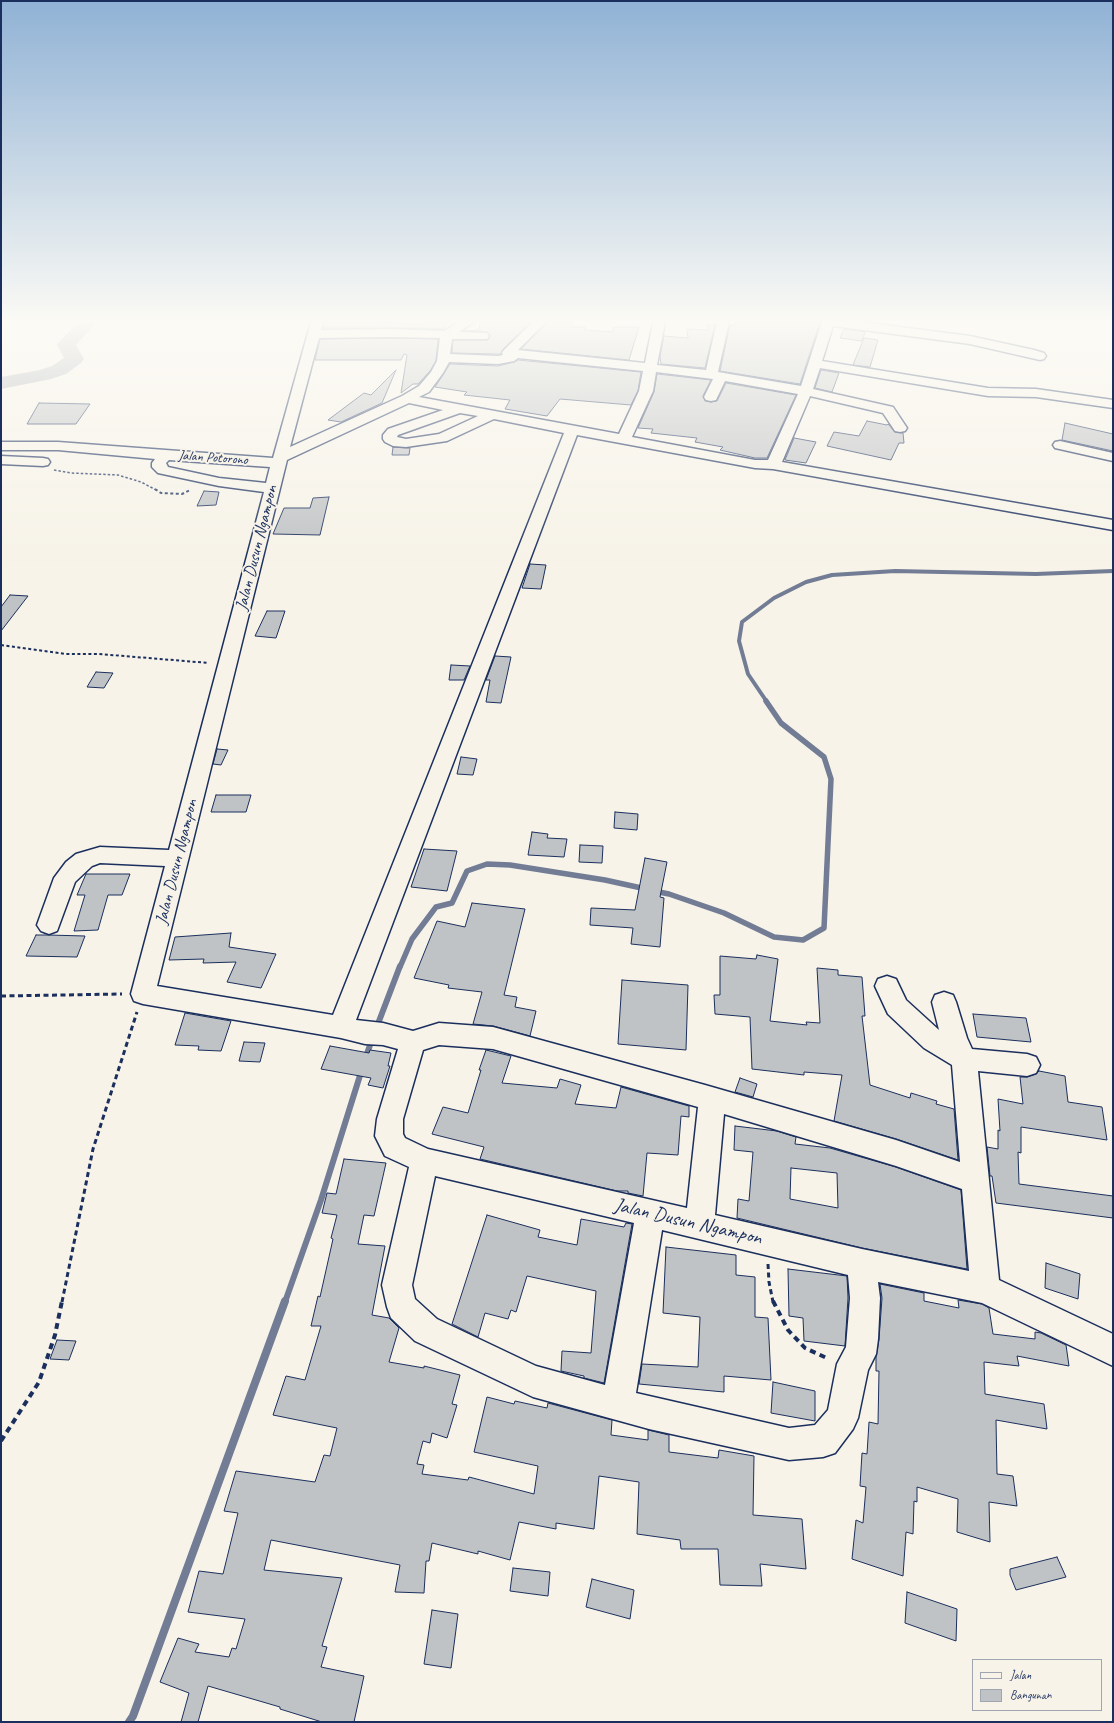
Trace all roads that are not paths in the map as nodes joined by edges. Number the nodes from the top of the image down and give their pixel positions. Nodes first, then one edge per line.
1 (296, 402) edge
2 (400, 402) edge
3 (425, 402) edge
4 (641, 402) edge
5 (801, 402) edge
6 (853, 402) edge
7 (1102, 402) edge
8 (1113, 404) edge
9 (459, 409) junction
10 (492, 414) junction
11 (900, 428) dead end
12 (572, 430) junction
13 (624, 439) junction
14 (1060, 445) dead end
15 (1, 446) edge
16 (165, 455) junction
17 (1113, 457) edge
18 (1, 460) edge
19 (280, 460) junction
20 (43, 462) road end
21 (773, 466) junction
22 (272, 488) junction
23 (1113, 525) edge
24 (178, 858) junction
25 (49, 924) dead end
26 (887, 986) dead end
27 (944, 1002) dead end
28 (341, 1027) junction
29 (413, 1042) junction
30 (964, 1059) junction
31 (1027, 1065) dead end
32 (712, 1099) junction
33 (424, 1161) junction
34 (975, 1181) junction
35 (650, 1213) junction
36 (700, 1226) junction
37 (862, 1264) junction
38 (985, 1289) junction
39 (1113, 1350) edge
40 (618, 1404) junction

1 - 19 street
2 - 19 street
3 - 9 street
4 - 13 street
5 - 21 street
6 - 11 street
7 - 8 street
9 - 10 street
9 - 10 street
10 - 12 street
12 - 13 street
12 - 28 street
13 - 21 street
14 - 17 street
15 - 16 street, Jalan Potorono
16 - 19 street, Jalan Potorono
16 - 22 street
18 - 20 street
19 - 22 street, Jalan Dusun Ngampon
21 - 23 street
22 - 24 street, Jalan Dusun Ngampon
24 - 25 street
24 - 28 street, Jalan Dusun Ngampon
26 - 30 street
27 - 30 street
28 - 29 street
29 - 32 street
29 - 33 street, Jalan Dusun Ngampon
30 - 31 street
30 - 34 street
32 - 34 street
32 - 36 street
33 - 35 street, Jalan Dusun Ngampon
33 - 40 street
34 - 38 street
35 - 36 street, Jalan Dusun Ngampon
35 - 40 street
36 - 37 street, Jalan Dusun Ngampon
37 - 38 street, Jalan Dusun Ngampon
37 - 40 street
38 - 39 street, Jalan Dusun Ngampon

